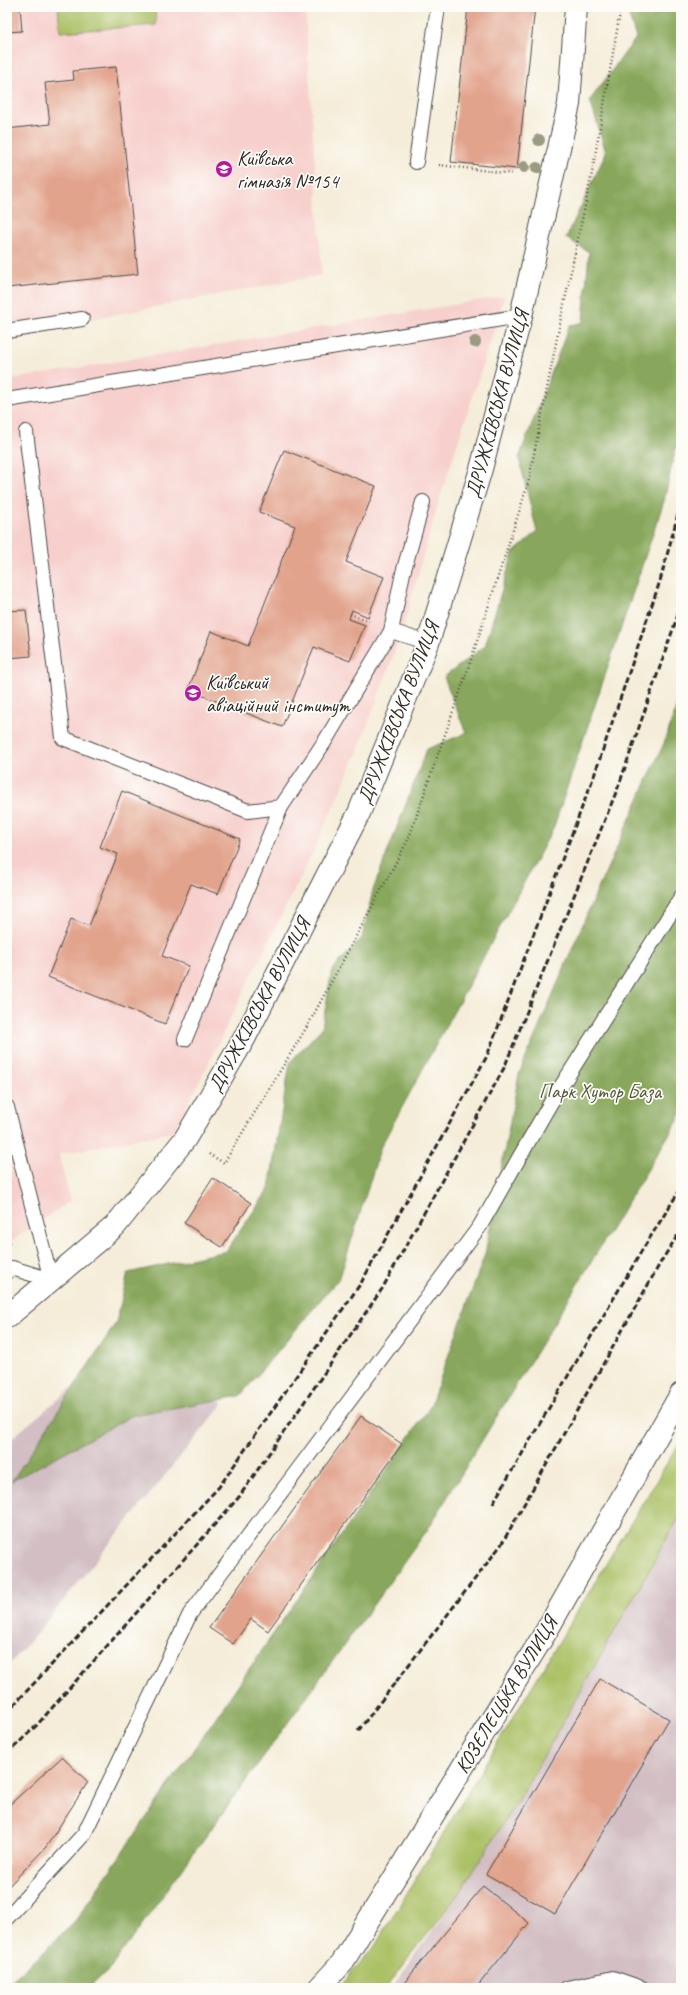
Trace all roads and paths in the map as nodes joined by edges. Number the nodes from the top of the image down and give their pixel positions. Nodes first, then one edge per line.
1 (438, 7) edge
2 (576, 7) edge
3 (416, 162) joint
4 (514, 174) dead end
5 (521, 316) junction
6 (82, 319) dead end
7 (7, 331) edge
8 (7, 400) edge
9 (26, 432) dead end
10 (423, 502) dead end
11 (350, 614) dead end
12 (374, 624) dead end
13 (390, 631) junction
14 (428, 643) junction
15 (281, 807) junction
16 (681, 897) edge
17 (185, 1039) dead end
18 (7, 1108) edge
19 (7, 1272) edge
20 (51, 1280) junction
21 (7, 1318) edge
22 (681, 1394) edge
23 (7, 1918) edge
24 (319, 1988) edge
25 (567, 1988) edge
26 (642, 1988) edge

1 - 3 lane
2 - 5 street, ДРУЖКІВСЬКА ВУЛИЦЯ
3 - 4 path
5 - 8 lane
5 - 14 street, ДРУЖКІВСЬКА ВУЛИЦЯ
6 - 7 lane
9 - 15 lane
10 - 13 lane
11 - 12 path
13 - 14 lane
13 - 15 lane
14 - 20 street, ДРУЖКІВСЬКА ВУЛИЦЯ
15 - 17 lane
16 - 23 lane
18 - 20 lane
19 - 20 lane
20 - 21 street, ДРУЖКІВСЬКА ВУЛИЦЯ
22 - 24 street, КОЗЕЛЕЦЬКА ВУЛИЦЯ
25 - 26 lane

